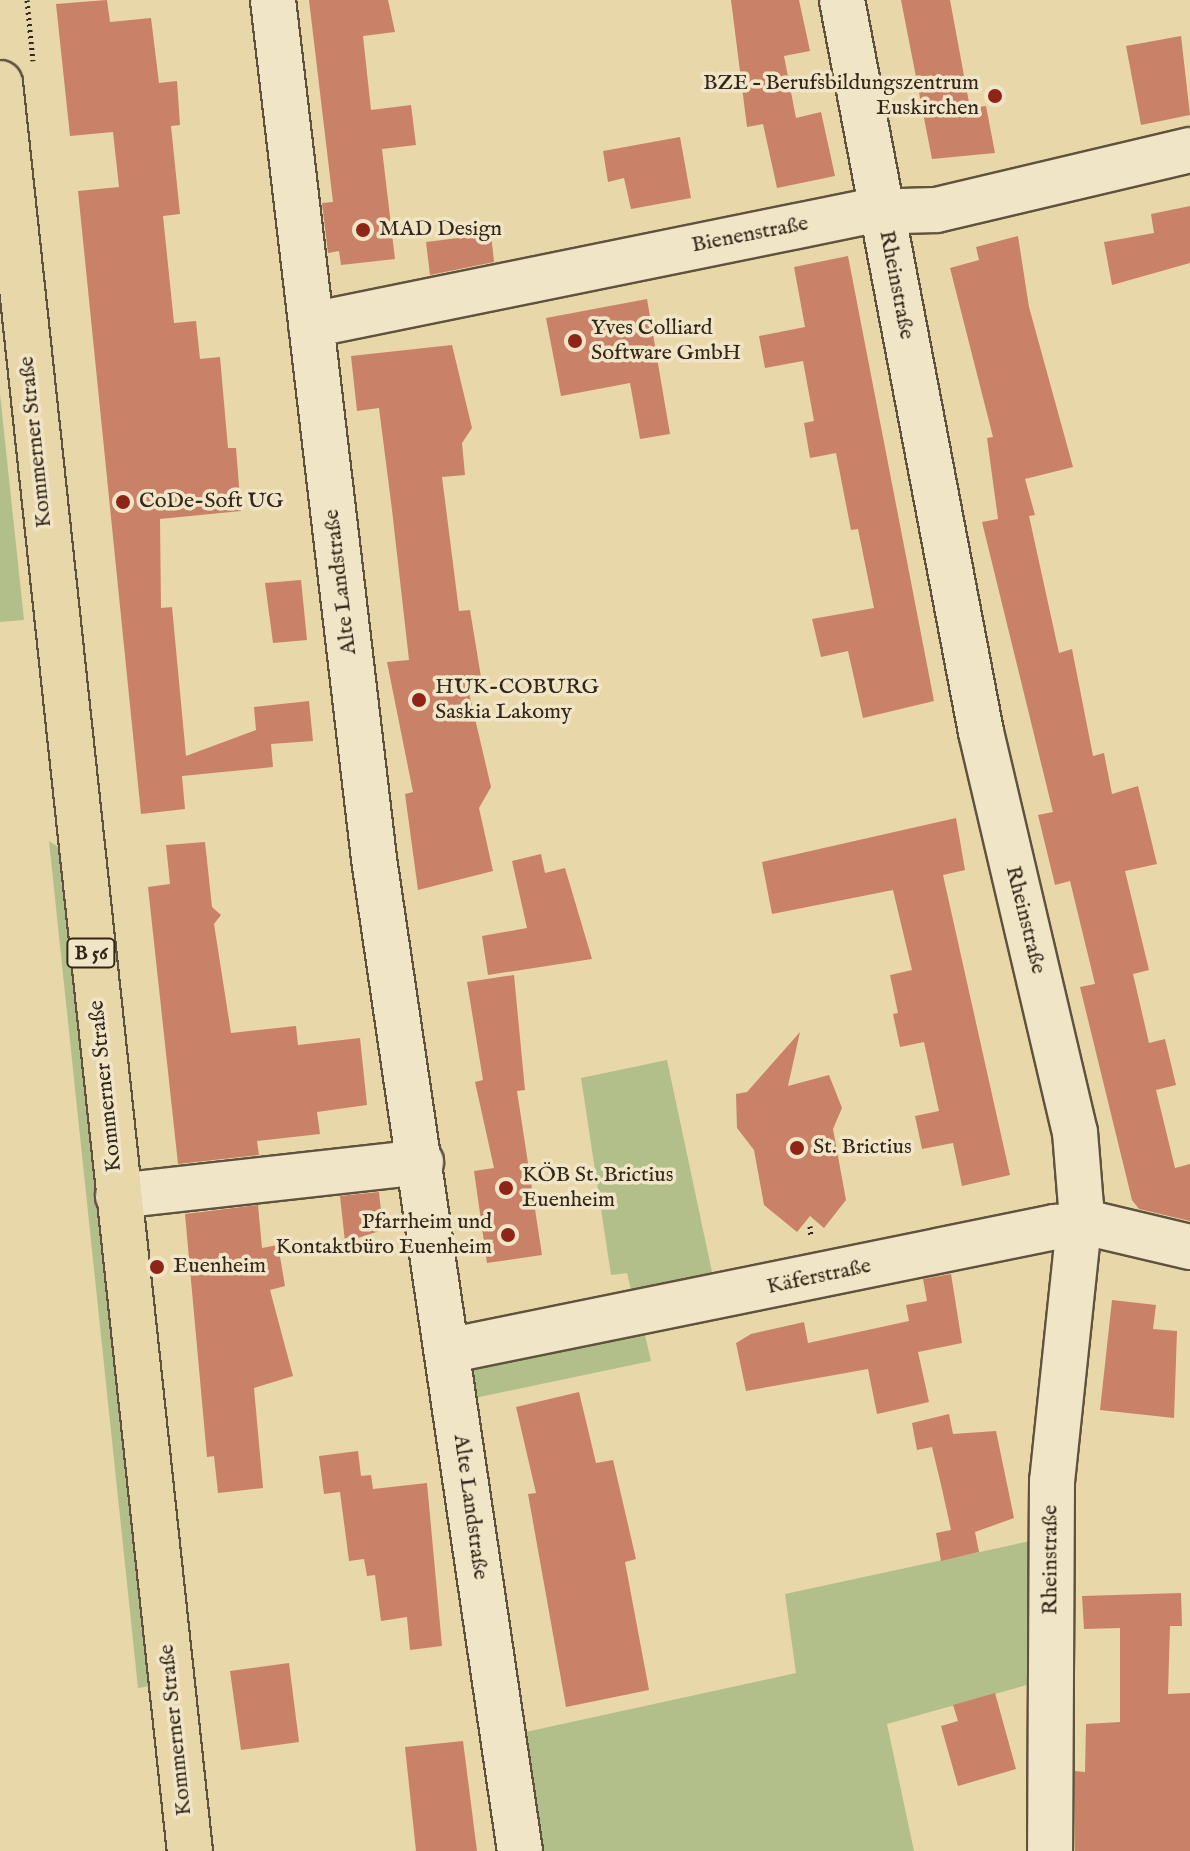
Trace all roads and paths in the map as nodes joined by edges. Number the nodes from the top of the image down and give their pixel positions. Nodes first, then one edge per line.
1 (273, 0) edge
2 (842, 0) edge
3 (0, 83) edge
4 (1190, 150) edge
5 (883, 212) junction
6 (311, 325) junction
7 (421, 1162) junction
8 (118, 1196) junction
9 (1079, 1224) junction
10 (1190, 1247) edge
11 (447, 1351) junction
12 (190, 1851) edge
13 (520, 1851) edge
14 (1050, 1851) edge

1 - 6 street, Alte Landstraße
2 - 5 street, Rheinstraße
3 - 8 main road, Kommerner Straße / B 56
4 - 5 street, Bienenstraße
5 - 6 street, Bienenstraße
5 - 9 street, Rheinstraße
6 - 7 street, Alte Landstraße
7 - 8 street
7 - 11 street, Alte Landstraße
8 - 12 main road, Kommerner Straße / B 56
9 - 10 street, Käferstraße
9 - 11 street, Käferstraße
9 - 14 street, Rheinstraße
11 - 13 street, Alte Landstraße

